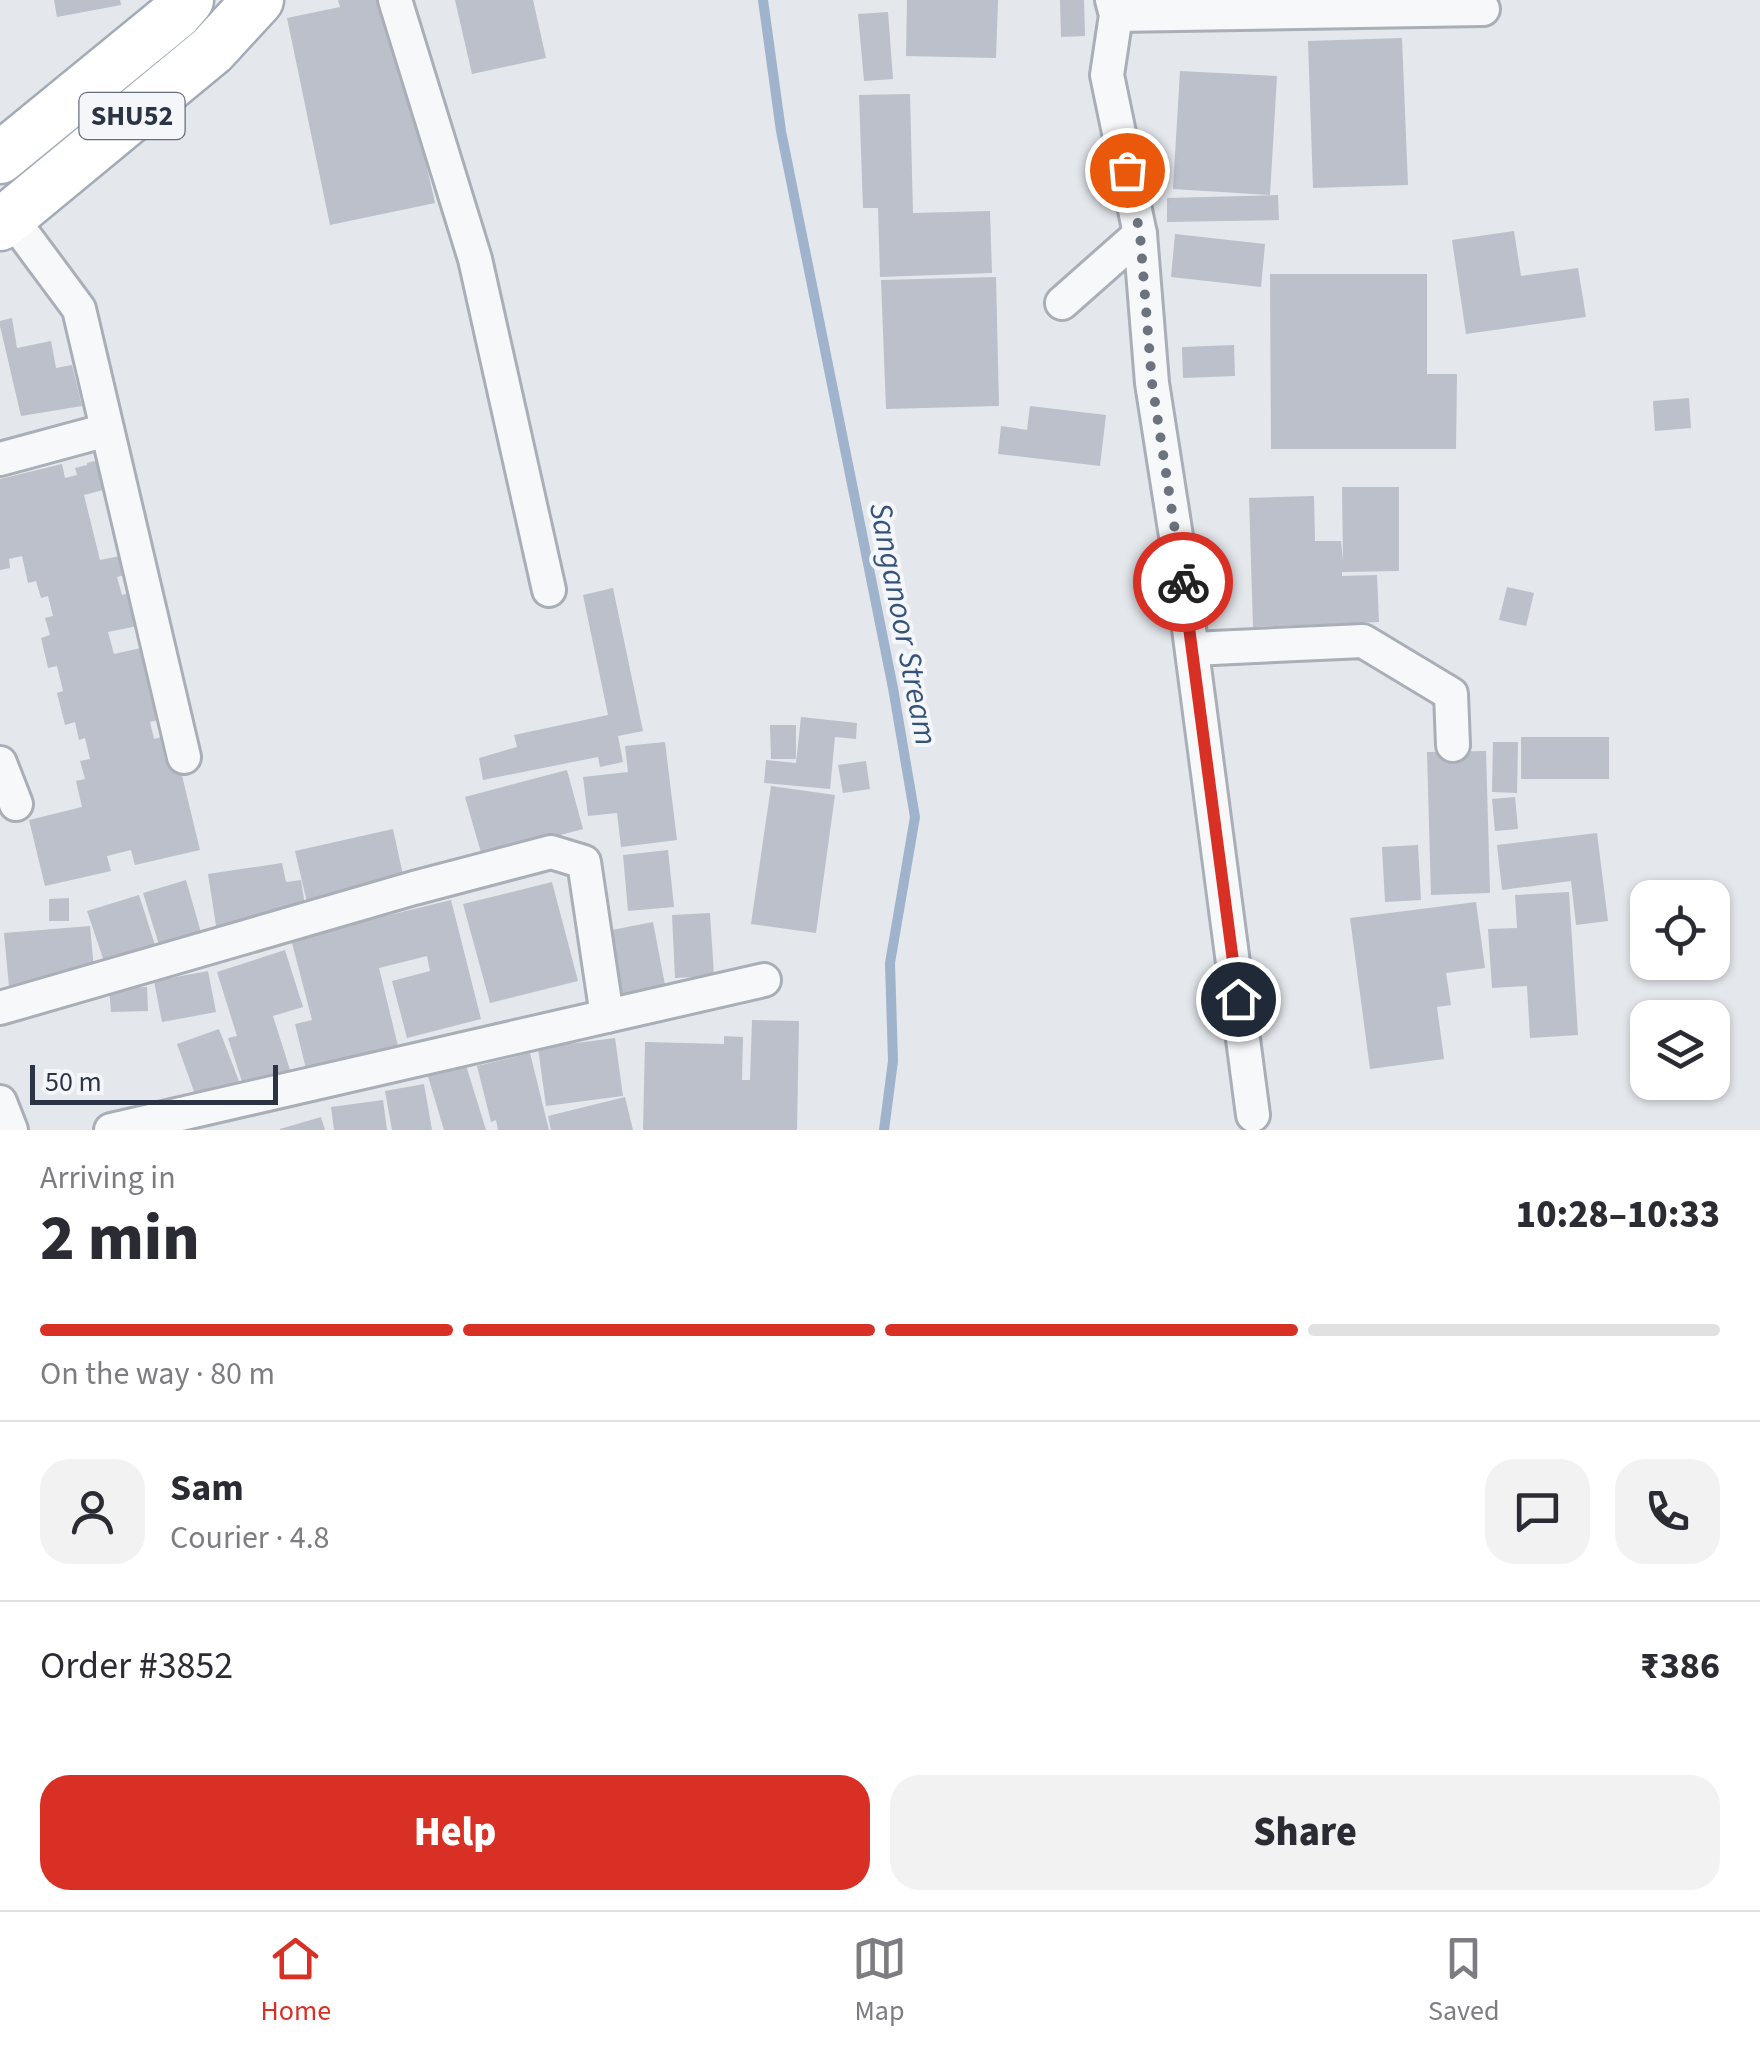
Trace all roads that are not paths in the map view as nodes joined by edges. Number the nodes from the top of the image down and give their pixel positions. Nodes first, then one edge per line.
1 (188, 0) edge
2 (395, 0) edge
3 (252, 2) edge
4 (1114, 7) edge
5 (1484, 9) dead end
6 (70, 100) junction
7 (106, 138) junction
8 (0, 158) edge
9 (5, 221) edge
10 (1140, 234) junction
11 (1062, 303) dead end
12 (107, 430) junction
13 (0, 459) edge
14 (549, 590) dead end
15 (1192, 649) junction
16 (1453, 745) dead end
17 (184, 757) dead end
18 (0, 763) edge
19 (16, 804) dead end
20 (764, 980) dead end
21 (0, 1008) edge
22 (607, 1016) junction
23 (0, 1102) edge
24 (1253, 1115) dead end
25 (11, 1130) edge
26 (111, 1130) edge

1 - 6 main road, SHU52
2 - 14 street
3 - 7 main road, SHU52
4 - 5 street
4 - 10 street
6 - 7 main road
6 - 8 main road, SHU52
7 - 9 main road, SHU52
9 - 12 street
10 - 11 street
10 - 15 street
12 - 13 street
12 - 17 street
15 - 16 street
15 - 24 street
18 - 19 street
20 - 22 street
21 - 22 street
22 - 26 street
23 - 25 street

